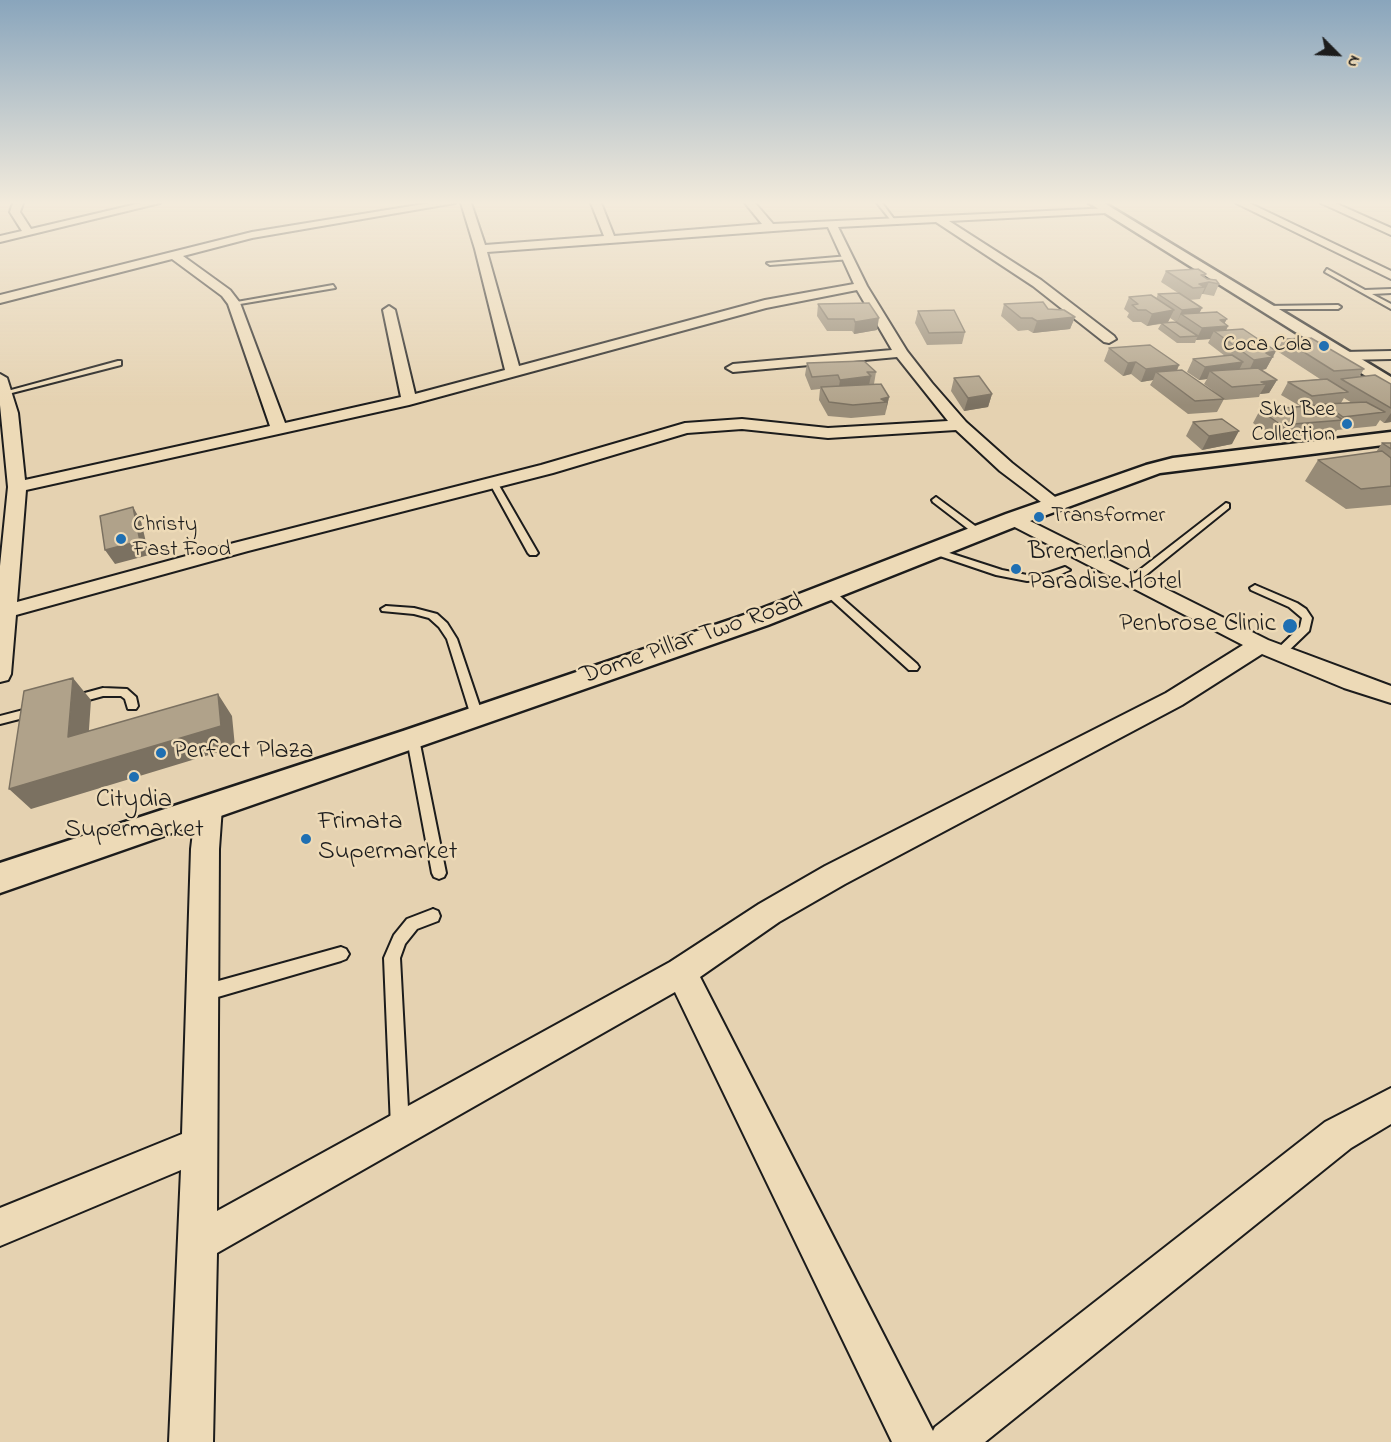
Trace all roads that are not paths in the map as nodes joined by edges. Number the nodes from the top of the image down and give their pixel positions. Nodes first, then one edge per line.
1 (114, 270) edge
2 (195, 270) edge
3 (487, 270) edge
4 (854, 270) edge
5 (1017, 270) edge
6 (1205, 270) edge
7 (1327, 271) dead end
8 (861, 286) junction
9 (333, 287) dead end
10 (1391, 291) edge
11 (1364, 292) junction
12 (0, 299) edge
13 (234, 303) junction
14 (1338, 307) dead end
15 (1391, 307) edge
16 (1266, 308) junction
17 (388, 310) dead end
18 (1109, 339) dead end
19 (901, 353) junction
20 (1344, 356) junction
21 (1391, 356) edge
22 (118, 363) dead end
23 (733, 368) dead end
24 (513, 372) junction
25 (1391, 384) edge
26 (2, 385) edge
27 (409, 400) junction
28 (960, 425) junction
29 (279, 428) junction
30 (1391, 438) edge
31 (493, 482) junction
32 (17, 487) junction
33 (936, 500) dead end
34 (1055, 504) junction
35 (1226, 506) dead end
36 (1014, 519) junction
37 (980, 533) junction
38 (934, 552) junction
39 (533, 553) dead end
40 (1065, 570) dead end
41 (1132, 581) junction
42 (1255, 588) dead end
43 (829, 592) junction
44 (387, 609) dead end
45 (2, 613) edge
46 (1269, 649) junction
47 (913, 668) dead end
48 (0, 674) edge
49 (1391, 695) edge
50 (66, 702) edge
51 (132, 706) dead end
52 (44, 708) edge
53 (477, 716) junction
54 (0, 720) edge
55 (413, 739) junction
56 (209, 807) junction
57 (439, 873) dead end
58 (0, 878) edge
59 (433, 916) dead end
60 (341, 954) dead end
61 (681, 972) junction
62 (203, 993) junction
63 (1391, 1104) edge
64 (401, 1131) junction
65 (199, 1145) junction
66 (0, 1227) edge
67 (198, 1243) junction
68 (191, 1442) edge
69 (915, 1442) edge
70 (950, 1442) edge

1 - 12 street
2 - 13 street
3 - 24 street
4 - 8 street
5 - 18 street
6 - 16 street
7 - 11 lane
8 - 19 street
8 - 24 street
9 - 13 lane
10 - 11 lane
11 - 15 lane
13 - 29 street
14 - 16 lane
16 - 20 street
17 - 27 street
19 - 23 street
19 - 28 street
20 - 21 street
20 - 25 street
22 - 26 lane
24 - 27 street
26 - 32 street
27 - 29 street
28 - 31 street
28 - 34 street
29 - 32 street
30 - 34 street, Dome Pillar Two Road
31 - 39 lane
31 - 45 street
32 - 45 street
33 - 37 lane
34 - 36 street, Dome Pillar Two Road
35 - 41 lane
36 - 37 street, Dome Pillar Two Road
36 - 41 street
37 - 38 street, Dome Pillar Two Road
38 - 40 lane
38 - 43 street, Dome Pillar Two Road
41 - 46 street
42 - 46 lane
43 - 47 lane
43 - 53 street, Dome Pillar Two Road
44 - 53 lane
45 - 48 street
46 - 49 street
46 - 61 street
50 - 51 lane
52 - 54 lane
53 - 55 street, Dome Pillar Two Road
55 - 56 street, Dome Pillar Two Road
55 - 57 lane
56 - 58 street, Dome Pillar Two Road
56 - 62 street
59 - 64 lane
60 - 62 lane
61 - 64 street
61 - 69 street
62 - 65 street
63 - 70 street
64 - 67 street
65 - 66 street
65 - 67 street
67 - 68 street

